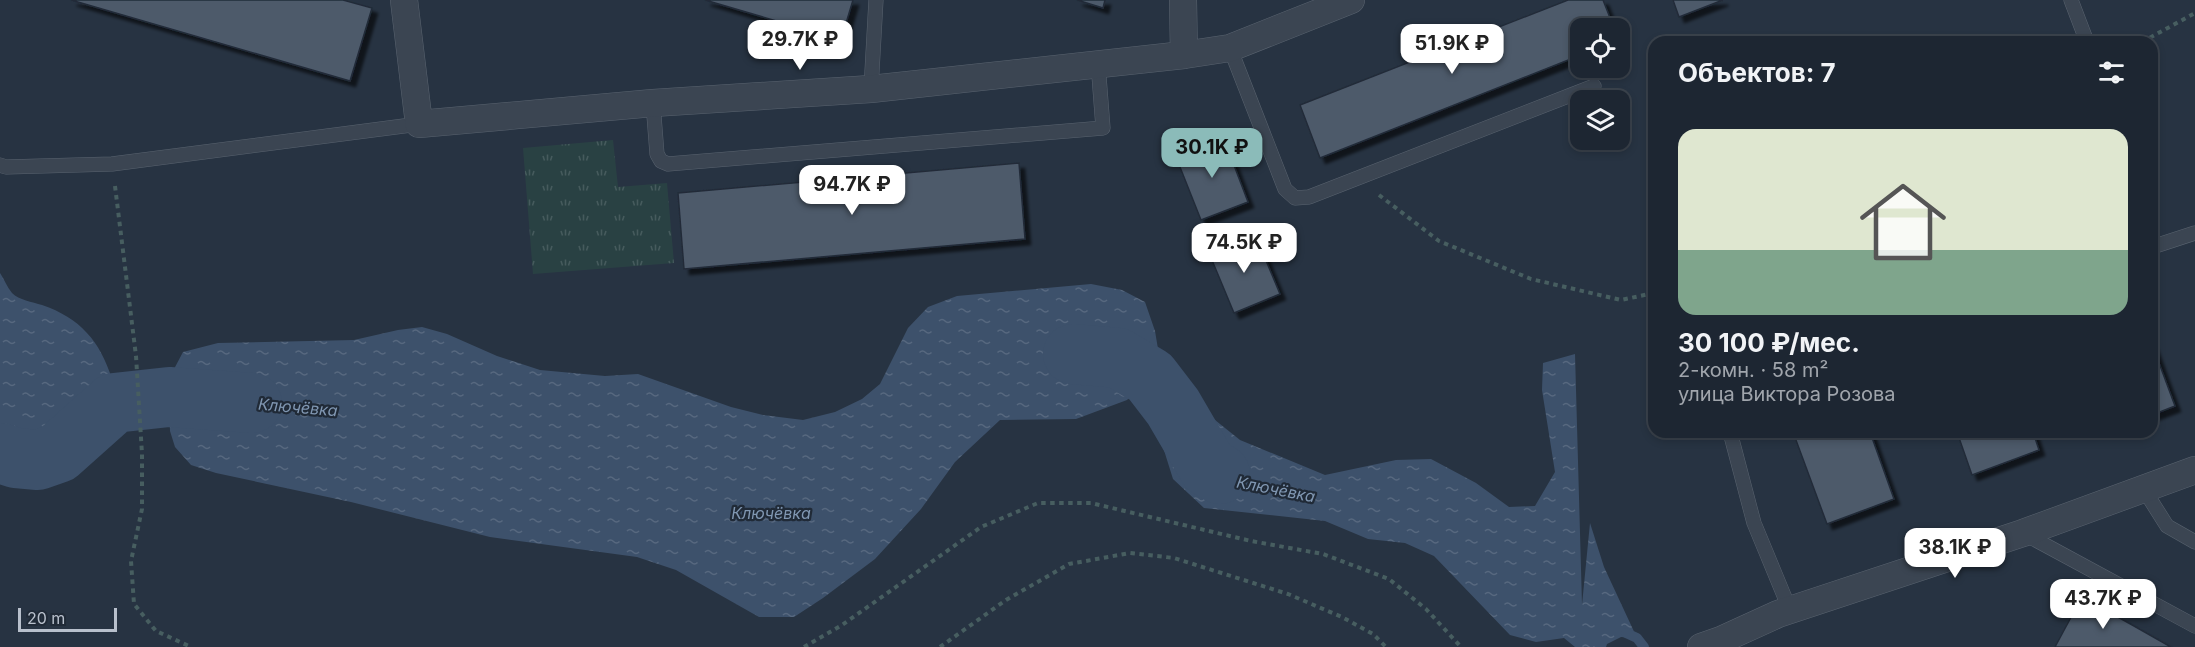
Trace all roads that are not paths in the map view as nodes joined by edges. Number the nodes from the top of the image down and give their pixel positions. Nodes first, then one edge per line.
1 (404, 0) edge
2 (876, 0) edge
3 (1183, 0) edge
4 (1351, 0) edge
5 (2071, 0) edge
6 (2084, 36) edge
7 (1230, 48) junction
8 (1184, 55) junction
9 (1098, 63) junction
10 (1594, 86) dead end
11 (871, 89) junction
12 (652, 103) junction
13 (419, 124) junction
14 (0, 165) edge
15 (2195, 233) edge
16 (2158, 245) edge
17 (1732, 438) edge
18 (2195, 470) edge
19 (2142, 488) junction
20 (2024, 533) junction
21 (2195, 542) edge
22 (1790, 610) junction
23 (2195, 626) edge
24 (1701, 647) edge

1 - 13 street
2 - 11 lane
3 - 8 street
4 - 7 street
5 - 6 lane
7 - 8 street
7 - 10 lane
8 - 9 street
9 - 11 street
9 - 12 lane
11 - 12 street
12 - 13 street
13 - 14 lane
15 - 16 lane
17 - 22 lane
18 - 19 street
19 - 20 street
19 - 21 lane
20 - 22 street
20 - 23 lane
22 - 24 street

